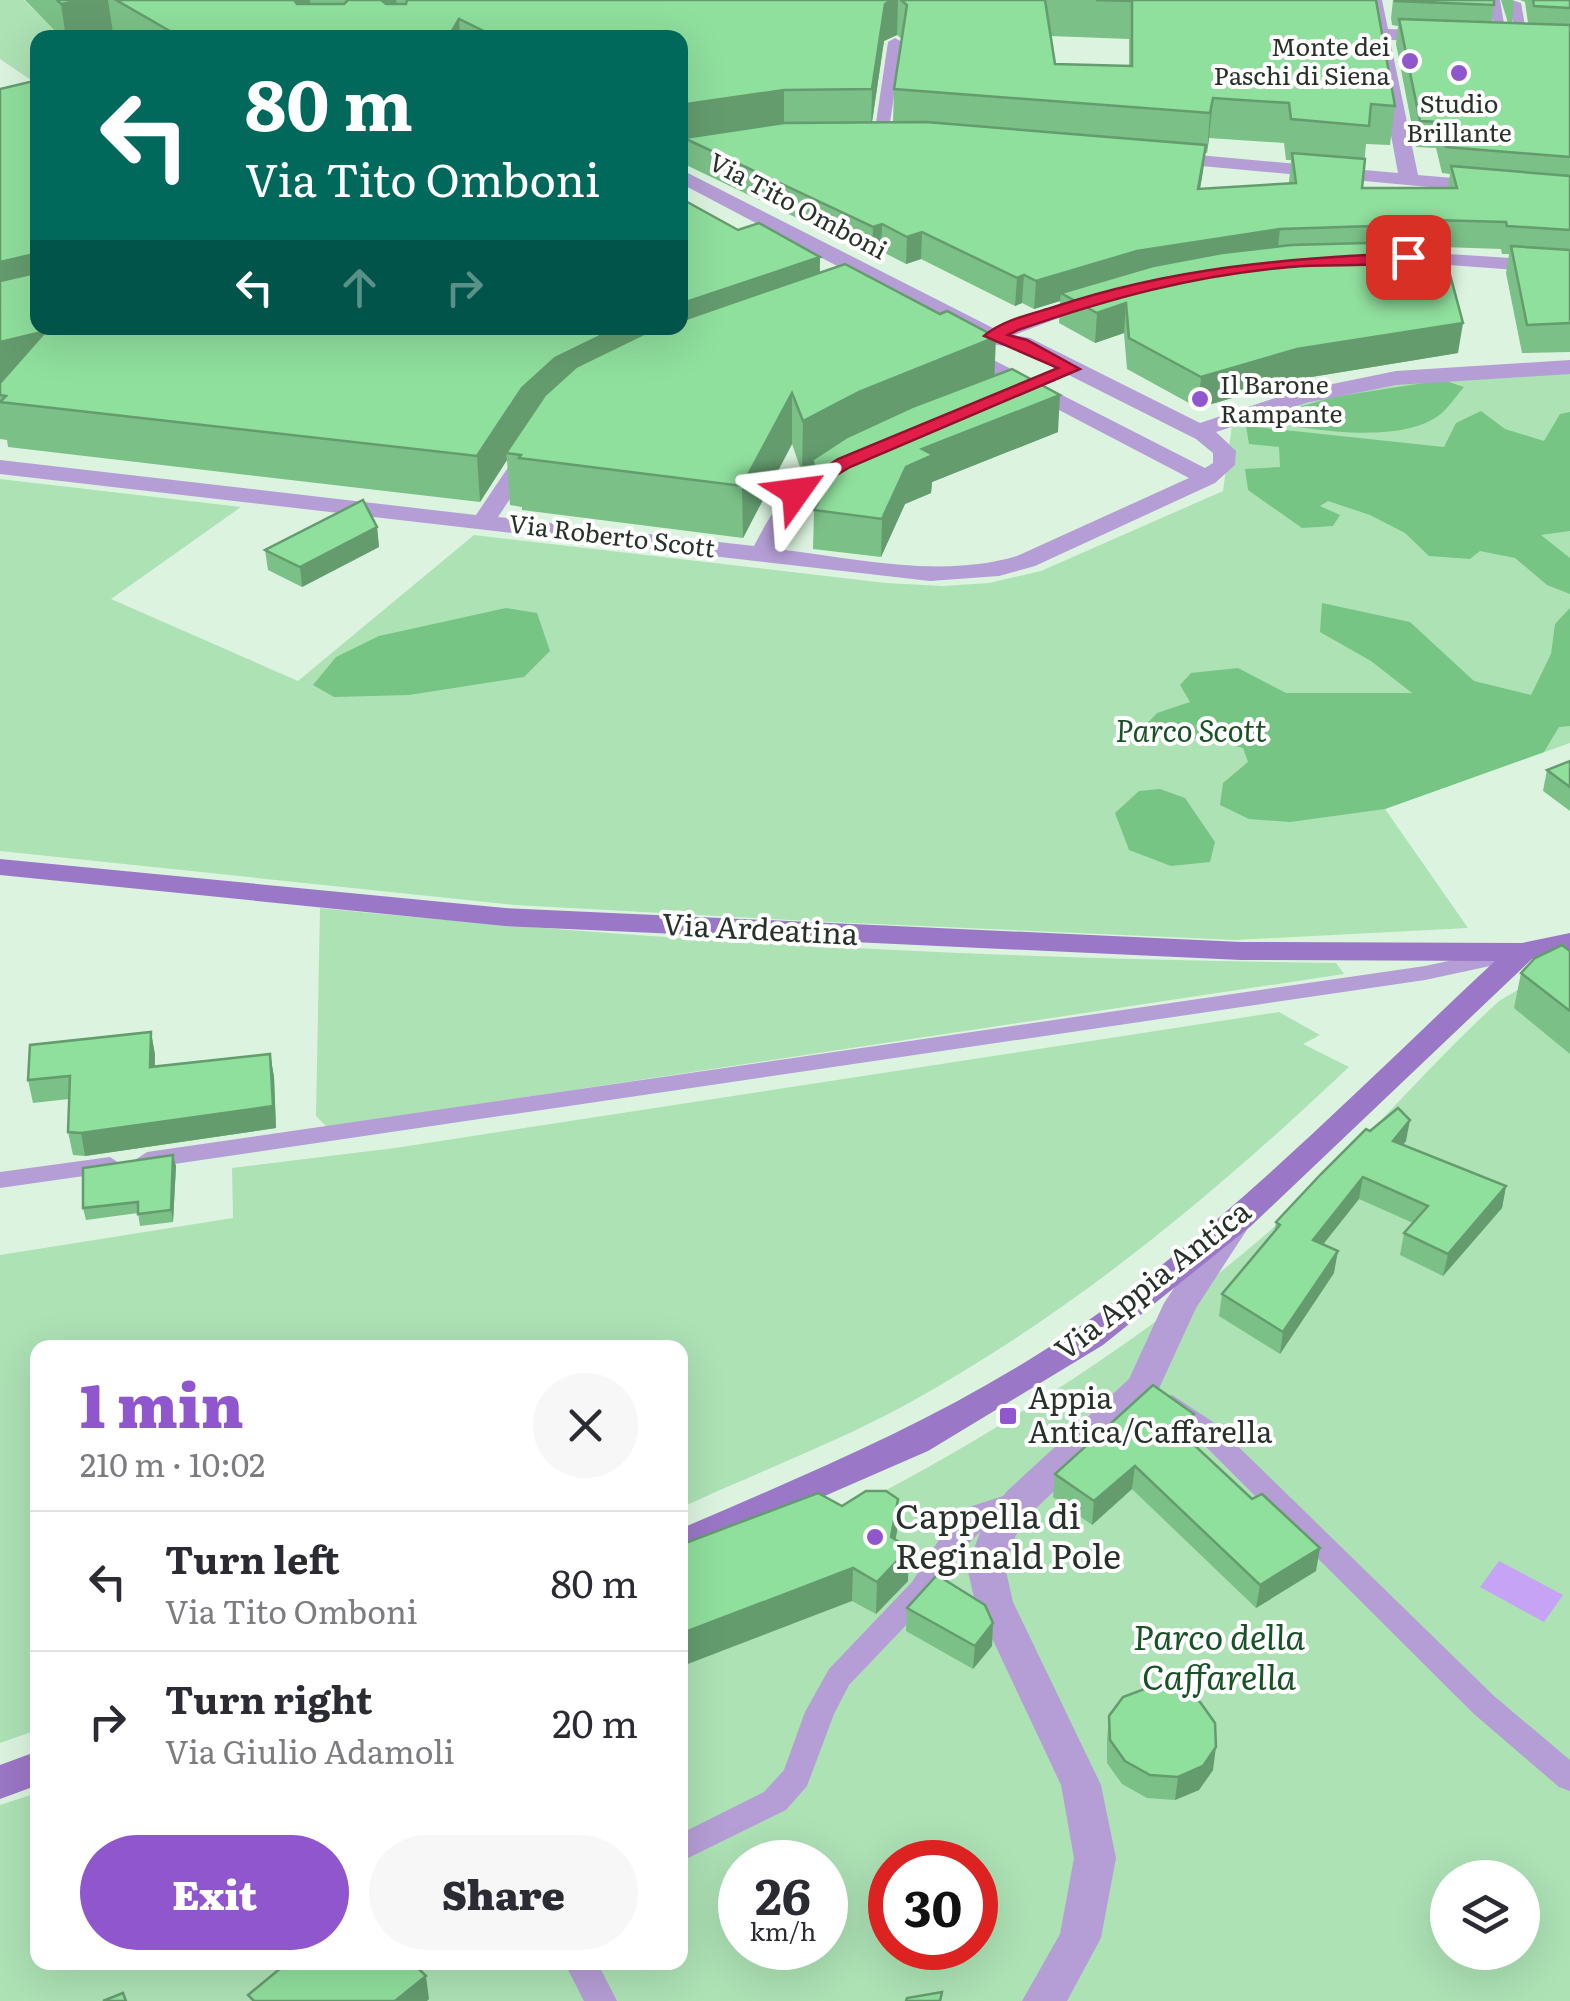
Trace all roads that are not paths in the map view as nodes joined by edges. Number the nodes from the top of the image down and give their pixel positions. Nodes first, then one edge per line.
1 (1494, 0) edge
2 (1515, 3) dead end
3 (1370, 6) edge
4 (1381, 34) junction
5 (1494, 35) joint
6 (1452, 36) edge
7 (1531, 39) joint
8 (894, 42) edge
9 (872, 137) joint
10 (907, 138) edge
11 (1150, 157) edge
12 (688, 179) edge
13 (1409, 180) junction
14 (1570, 194) edge
15 (1388, 257) edge
16 (1570, 268) edge
17 (891, 286) junction
18 (1120, 290) edge
19 (858, 298) edge
20 (992, 336) junction
21 (1570, 366) edge
22 (1072, 369) junction
23 (1033, 385) junction
24 (998, 399) edge
25 (1198, 431) junction
26 (540, 437) edge
27 (878, 449) edge
28 (0, 467) edge
29 (1207, 478) junction
30 (484, 522) junction
31 (762, 554) junction
32 (0, 866) edge
33 (1570, 942) edge
34 (1522, 952) junction
35 (0, 1180) edge
36 (1239, 1218) junction
37 (1144, 1386) junction
38 (1019, 1502) junction
39 (688, 1541) edge
40 (30, 1771) edge
41 (1570, 1778) edge
42 (0, 1782) edge
43 (688, 1845) edge
44 (584, 1970) edge
45 (601, 2001) edge
46 (1044, 2001) edge

1 - 5 lane
2 - 7 lane
3 - 4 street
4 - 6 street
4 - 13 street
5 - 7 street
8 - 9 lane
9 - 10 street
11 - 13 street
12 - 17 street, Via Tito Omboni
13 - 14 street
15 - 16 street
17 - 19 street, Via Tito Omboni
17 - 20 street, Via Tito Omboni
18 - 20 street
20 - 22 street, Via Tito Omboni
20 - 23 street
21 - 25 street
22 - 23 street
22 - 25 street, Via Tito Omboni
23 - 24 street
23 - 29 street
25 - 29 street
26 - 30 street
27 - 31 street
28 - 30 street, Via Roberto Scott
29 - 31 street, Via Roberto Scott
30 - 31 street, Via Roberto Scott
32 - 34 street, Via Ardeatina
33 - 34 street
34 - 35 lane
34 - 36 street, Via Appia Antica
36 - 37 street
36 - 39 street, Via Appia Antica
37 - 38 street
37 - 41 lane
38 - 43 lane
38 - 46 street
40 - 42 street
44 - 45 lane

